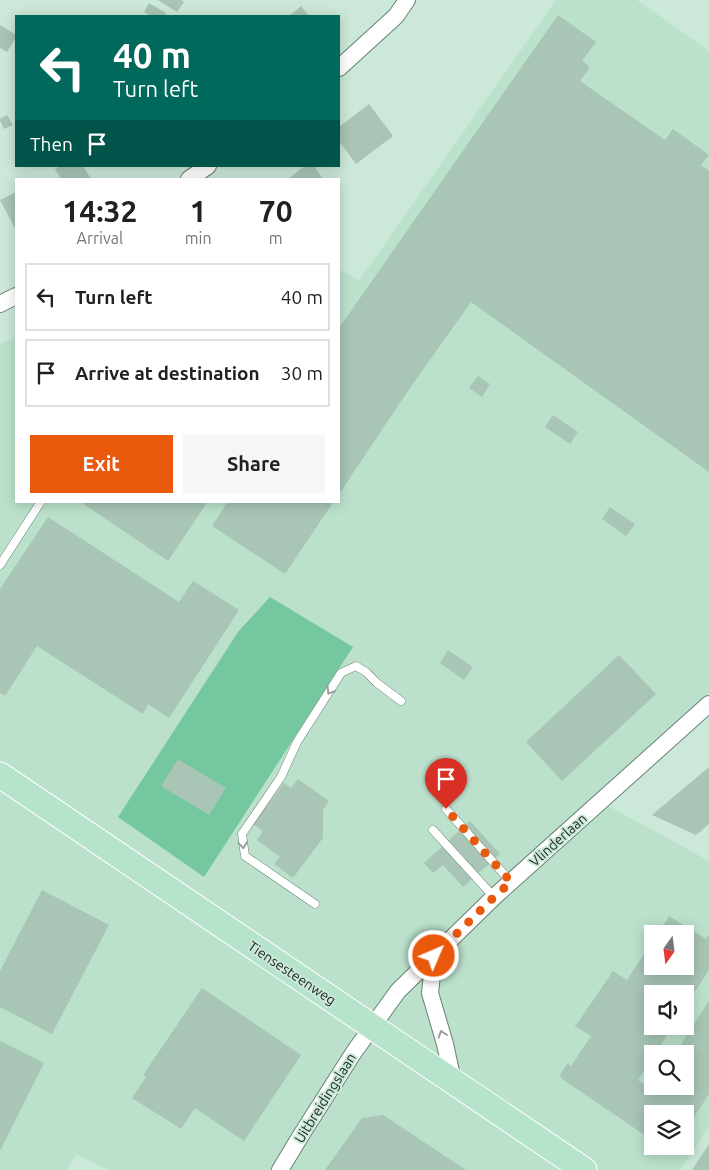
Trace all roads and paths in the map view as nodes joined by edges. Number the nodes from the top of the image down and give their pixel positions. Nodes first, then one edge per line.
1 (407, 0) edge
2 (340, 67) edge
3 (207, 167) edge
4 (191, 178) edge
5 (15, 296) edge
6 (0, 304) edge
7 (40, 503) dead end
8 (0, 565) edge
9 (401, 701) dead end
10 (709, 704) edge
11 (0, 775) edge
12 (446, 809) dead end
13 (433, 830) dead end
14 (511, 882) junction
15 (494, 897) junction
16 (315, 904) dead end
17 (434, 956) junction
18 (372, 1026) junction
19 (453, 1081) junction
20 (280, 1170) edge
21 (584, 1170) edge

1 - 2 street
3 - 4 street
5 - 6 street
7 - 8 lane
9 -> 16 lane
10 - 14 street, Vlinderlaan
11 - 18 main road, Tiensesteenweg
12 - 14 lane
13 - 15 lane
14 - 15 street, Vlinderlaan
15 - 17 street, Vlinderlaan
17 - 18 street, Vlinderlaan
19 -> 17 street
18 - 19 main road, Tiensesteenweg
18 - 20 street, Uitbreidingslaan
19 - 21 main road, Tiensesteenweg

